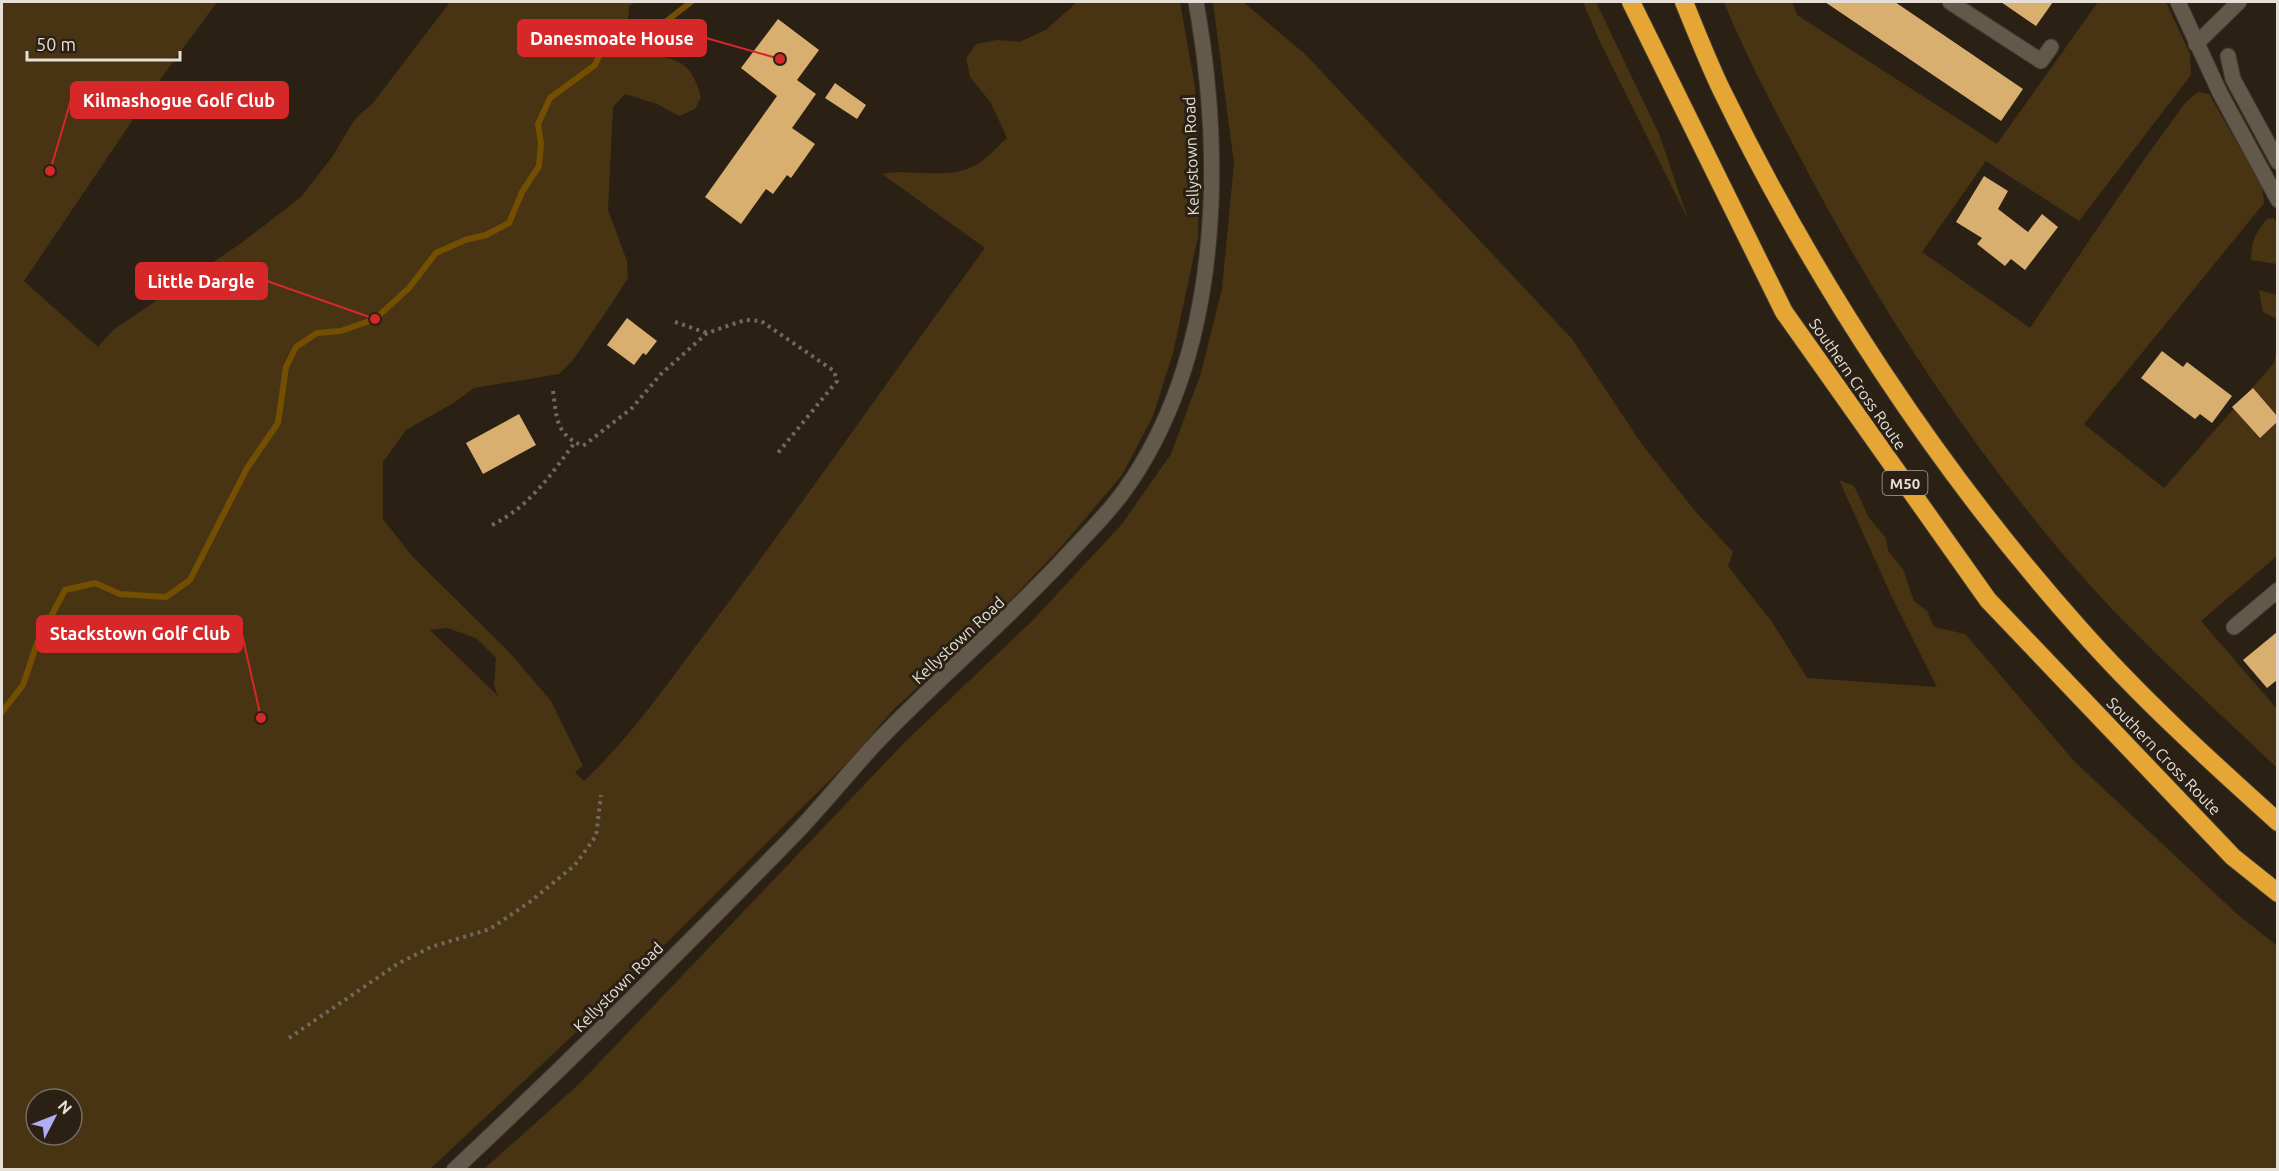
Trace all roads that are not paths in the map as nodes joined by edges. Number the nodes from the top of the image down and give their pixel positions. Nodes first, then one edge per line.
1 (1196, 2) edge
2 (1631, 2) edge
3 (1684, 2) edge
4 (1950, 2) edge
5 (2178, 2) edge
6 (2239, 2) edge
7 (1972, 7) edge
8 (2196, 44) junction
9 (2051, 47) dead end
10 (2228, 56) dead end
11 (2252, 115) junction
12 (2236, 124) junction
13 (2277, 162) edge
14 (2277, 200) edge
15 (2277, 590) edge
16 (2234, 627) dead end
17 (2277, 822) edge
18 (2277, 893) edge
19 (454, 1170) edge

1 - 19 street, Kellystown Road
2 - 18 highway, Southern Cross Route / M50
3 - 17 highway, Southern Cross Route / M50
4 - 7 street
5 - 8 street
6 - 8 street
7 - 9 street
8 - 12 street
10 - 11 street
11 - 12 street
11 - 13 street
12 - 14 street
15 - 16 street

